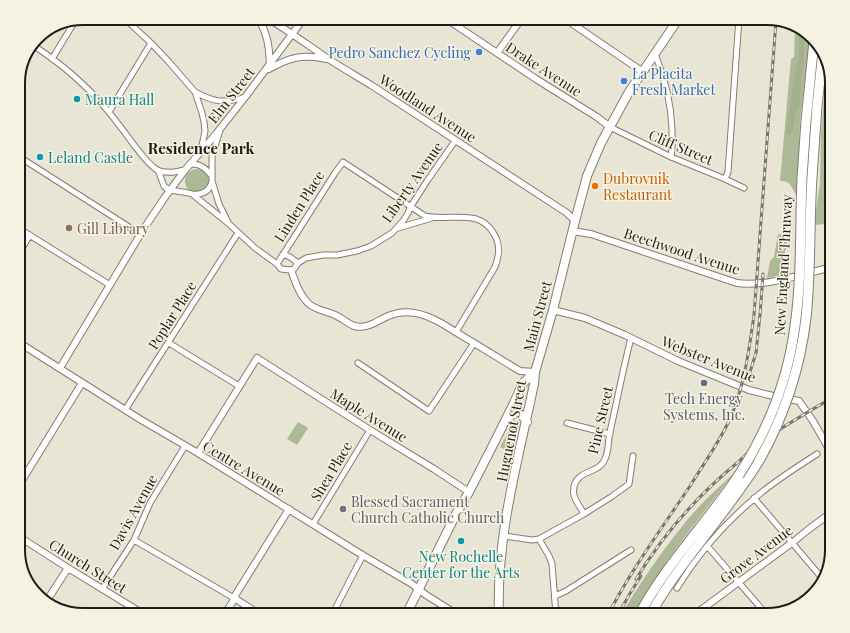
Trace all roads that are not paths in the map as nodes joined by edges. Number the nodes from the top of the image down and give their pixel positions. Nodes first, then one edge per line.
1 (132, 25) edge
2 (262, 25) edge
3 (279, 25) edge
4 (299, 25) edge
5 (458, 25) edge
6 (517, 25) edge
7 (574, 25) edge
8 (673, 25) edge
9 (738, 25) edge
10 (72, 26) edge
11 (292, 34) junction
12 (151, 43) junction
13 (37, 48) edge
14 (813, 48) edge
15 (497, 53) junction
16 (655, 54) junction
17 (52, 59) junction
18 (330, 60) junction
19 (822, 64) edge
20 (268, 68) junction
21 (643, 72) junction
22 (195, 92) junction
23 (246, 96) junction
24 (109, 112) junction
25 (610, 127) junction
26 (220, 129) junction
27 (455, 141) junction
28 (200, 152) junction
29 (671, 157) junction
30 (25, 160) edge
31 (190, 164) junction
32 (158, 170) junction
33 (185, 170) junction
34 (807, 178) junction
35 (212, 179) junction
36 (725, 179) junction
37 (744, 188) dead end
38 (170, 190) junction
39 (192, 194) junction
40 (411, 206) junction
41 (432, 218) junction
42 (575, 221) junction
43 (228, 223) junction
44 (398, 228) junction
45 (572, 231) junction
46 (25, 232) edge
47 (238, 233) junction
48 (140, 234) junction
49 (30, 235) junction
50 (25, 243) edge
51 (283, 254) junction
52 (298, 263) junction
53 (277, 264) junction
54 (825, 269) edge
55 (291, 270) junction
56 (110, 285) junction
57 (553, 310) junction
58 (456, 332) junction
59 (631, 338) junction
60 (168, 343) junction
61 (474, 343) junction
62 (25, 346) edge
63 (358, 363) dead end
64 (60, 368) junction
65 (535, 372) junction
66 (82, 383) junction
67 (239, 386) junction
68 (125, 410) junction
69 (508, 417) junction
70 (527, 422) junction
71 (567, 423) dead end
72 (370, 430) junction
73 (610, 434) junction
74 (825, 442) edge
75 (185, 446) junction
76 (198, 453) junction
77 (817, 454) dead end
78 (633, 456) dead end
79 (25, 476) edge
80 (469, 492) junction
81 (754, 498) junction
82 (289, 509) junction
83 (584, 514) junction
84 (825, 517) edge
85 (313, 524) junction
86 (504, 536) junction
87 (539, 539) junction
88 (25, 540) edge
89 (134, 540) junction
90 (793, 542) junction
91 (708, 547) junction
92 (631, 550) dead end
93 (363, 555) junction
94 (68, 568) junction
95 (819, 574) edge
96 (738, 583) junction
97 (678, 588) dead end
98 (102, 589) junction
99 (418, 590) junction
100 (555, 596) junction
101 (49, 597) edge
102 (234, 598) junction
103 (133, 608) edge
104 (228, 608) edge
105 (250, 608) edge
106 (336, 608) edge
107 (409, 608) edge
108 (447, 608) edge
109 (499, 608) edge
110 (556, 608) edge
111 (643, 608) edge
112 (654, 608) edge
113 (704, 608) edge
114 (761, 608) edge

1 - 12 street
2 - 20 street
3 - 11 street, Woodland Avenue
4 - 11 street, Elm Street
5 - 15 street, Drake Avenue
6 - 15 street
7 - 21 street
8 - 16 main road, Main Street
9 - 36 street
10 - 17 street
11 - 18 street, Woodland Avenue
11 - 20 street, Elm Street
12 - 22 street
12 - 24 street
13 - 17 street
14 - 34 highway, New England Thruway
15 - 25 street, Drake Avenue
16 - 21 main road, Main Street
16 - 29 street
17 - 24 street
18 - 20 street
18 - 27 street, Woodland Avenue
19 - 34 highway, New England Thruway
20 - 23 street, Elm Street
21 - 25 main road, Main Street
22 - 23 street
22 - 28 street
23 - 26 street, Elm Street
24 - 32 street
25 - 29 street, Cliff Street
25 - 42 main road, Main Street
26 - 28 street, Elm Street
26 - 35 street
27 - 40 street, Liberty Avenue
27 - 42 street, Woodland Avenue
28 - 31 street, Elm Street
29 - 36 street, Cliff Street
30 - 48 street
31 - 33 street, Elm Street
31 - 35 street
32 - 33 street
32 - 38 street
33 - 38 street, Elm Street
34 - 111 highway, New England Thruway, bridge
34 - 112 highway, New England Thruway, bridge
35 - 39 street
35 - 43 street
36 - 37 street, Cliff Street
38 - 39 street
38 - 48 street, Elm Street
39 - 43 street
40 - 41 street
40 - 44 street, Liberty Avenue
40 - 51 street, Linden Place
41 - 44 street
41 - 58 street
42 - 45 main road, Main Street
43 - 47 street
44 - 52 street, Liberty Avenue
45 - 54 street, Beechwood Avenue
45 - 57 main road, Main Street
46 - 49 street
47 - 53 street
47 - 60 street, Poplar Place
48 - 56 street, Elm Street
49 - 50 street
49 - 56 street
51 - 52 street
51 - 53 street, Linden Place
52 - 55 street, Liberty Avenue
53 - 55 street
55 - 58 street
56 - 64 street, Elm Street
57 - 59 street, Webster Avenue
57 - 65 main road, Main Street
58 - 61 street
59 - 73 street, Pine Street
59 - 74 street, Webster Avenue
60 - 67 street
60 - 68 street, Poplar Place
61 - 63 street
61 - 65 street
62 - 64 street, Centre Avenue
64 - 66 street, Centre Avenue
65 - 69 main road, Main Street
65 - 70 main road, Huguenot Street
66 - 68 street, Centre Avenue
66 - 79 street
67 - 72 street, Maple Avenue
67 - 76 street
68 - 75 street, Centre Avenue
69 - 70 main road
69 - 80 main road, Main Street
70 - 86 main road, Huguenot Street
71 - 73 street
72 - 80 street, Maple Avenue
72 - 85 street, Shea Place
73 - 83 street, Pine Street
75 - 76 street, Centre Avenue
75 - 89 street, Davis Avenue
76 - 82 street, Centre Avenue
77 - 81 street
78 - 83 street
80 - 99 main road, Main Street
81 - 90 street
81 - 91 street
82 - 85 street, Centre Avenue
82 - 102 street
83 - 87 street
84 - 90 street, Grove Avenue
85 - 93 street, Centre Avenue
86 - 87 street
86 - 109 main road, Huguenot Street
87 - 100 street
88 - 94 street, Church Street
89 - 98 street, Davis Avenue
89 - 102 street
90 - 95 street
90 - 96 street, Grove Avenue
91 - 96 street
91 - 97 street
92 - 100 street
93 - 99 street, Centre Avenue
93 - 106 street
94 - 98 street, Church Street
94 - 101 street
96 - 113 street, Grove Avenue
96 - 114 street
98 - 103 street, Church Street
99 - 107 main road, Main Street
99 - 108 street, Centre Avenue
100 - 110 street
102 - 104 street
102 - 105 street

